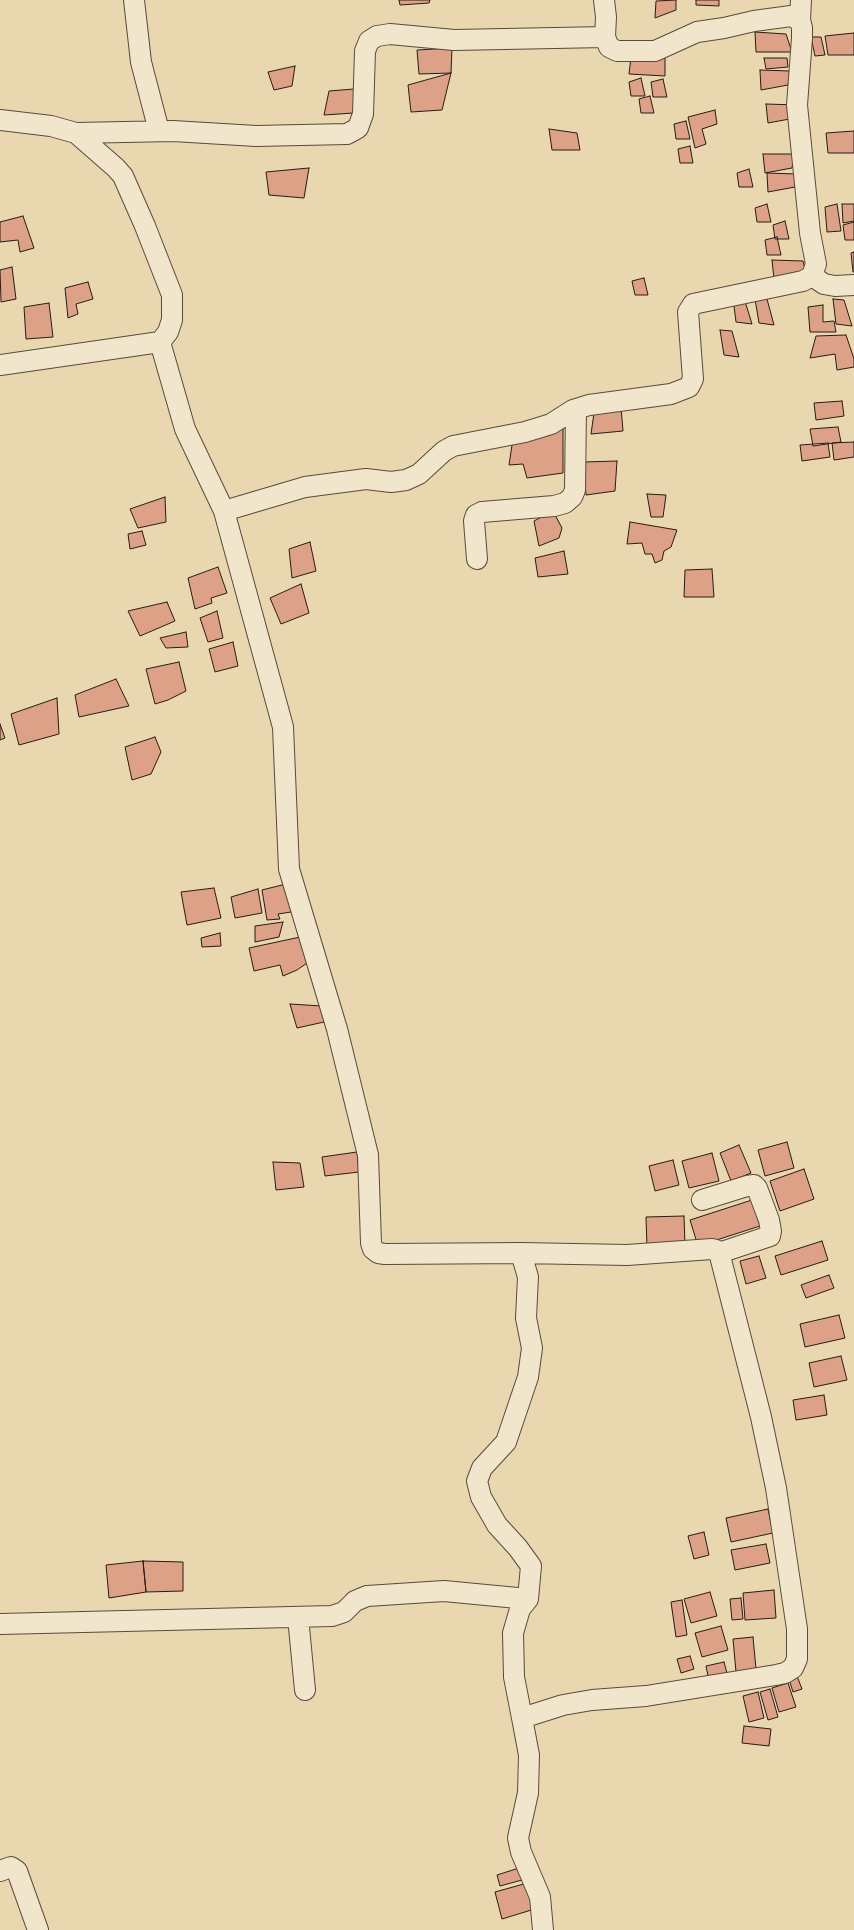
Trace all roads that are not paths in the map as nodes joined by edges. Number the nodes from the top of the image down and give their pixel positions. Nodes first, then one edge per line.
1 (134, 0) edge
2 (604, 0) edge
3 (801, 0) edge
4 (800, 20) junction
5 (605, 37) junction
6 (0, 120) edge
7 (159, 131) junction
8 (76, 132) junction
9 (812, 276) junction
10 (854, 285) edge
11 (160, 342) junction
12 (0, 365) edge
13 (576, 409) junction
14 (224, 510) junction
15 (476, 559) dead end
16 (702, 1200) dead end
17 (521, 1252) junction
18 (719, 1252) junction
19 (528, 1599) junction
20 (298, 1616) junction
21 (0, 1624) edge
22 (305, 1690) dead end
23 (522, 1718) junction
24 (0, 1871) edge
25 (38, 1930) edge
26 (543, 1930) edge

1 - 7 street
2 - 5 street
3 - 4 street
4 - 5 street
4 - 9 street
5 - 7 street
6 - 8 street
7 - 8 street
8 - 11 street
9 - 10 street
9 - 13 street
11 - 12 street
11 - 14 street
13 - 14 street
13 - 15 street
14 - 17 street
16 - 18 street
17 - 18 street
17 - 19 street
18 - 23 street
19 - 20 street
19 - 23 street
20 - 21 street
20 - 22 street
23 - 26 street
24 - 25 street

